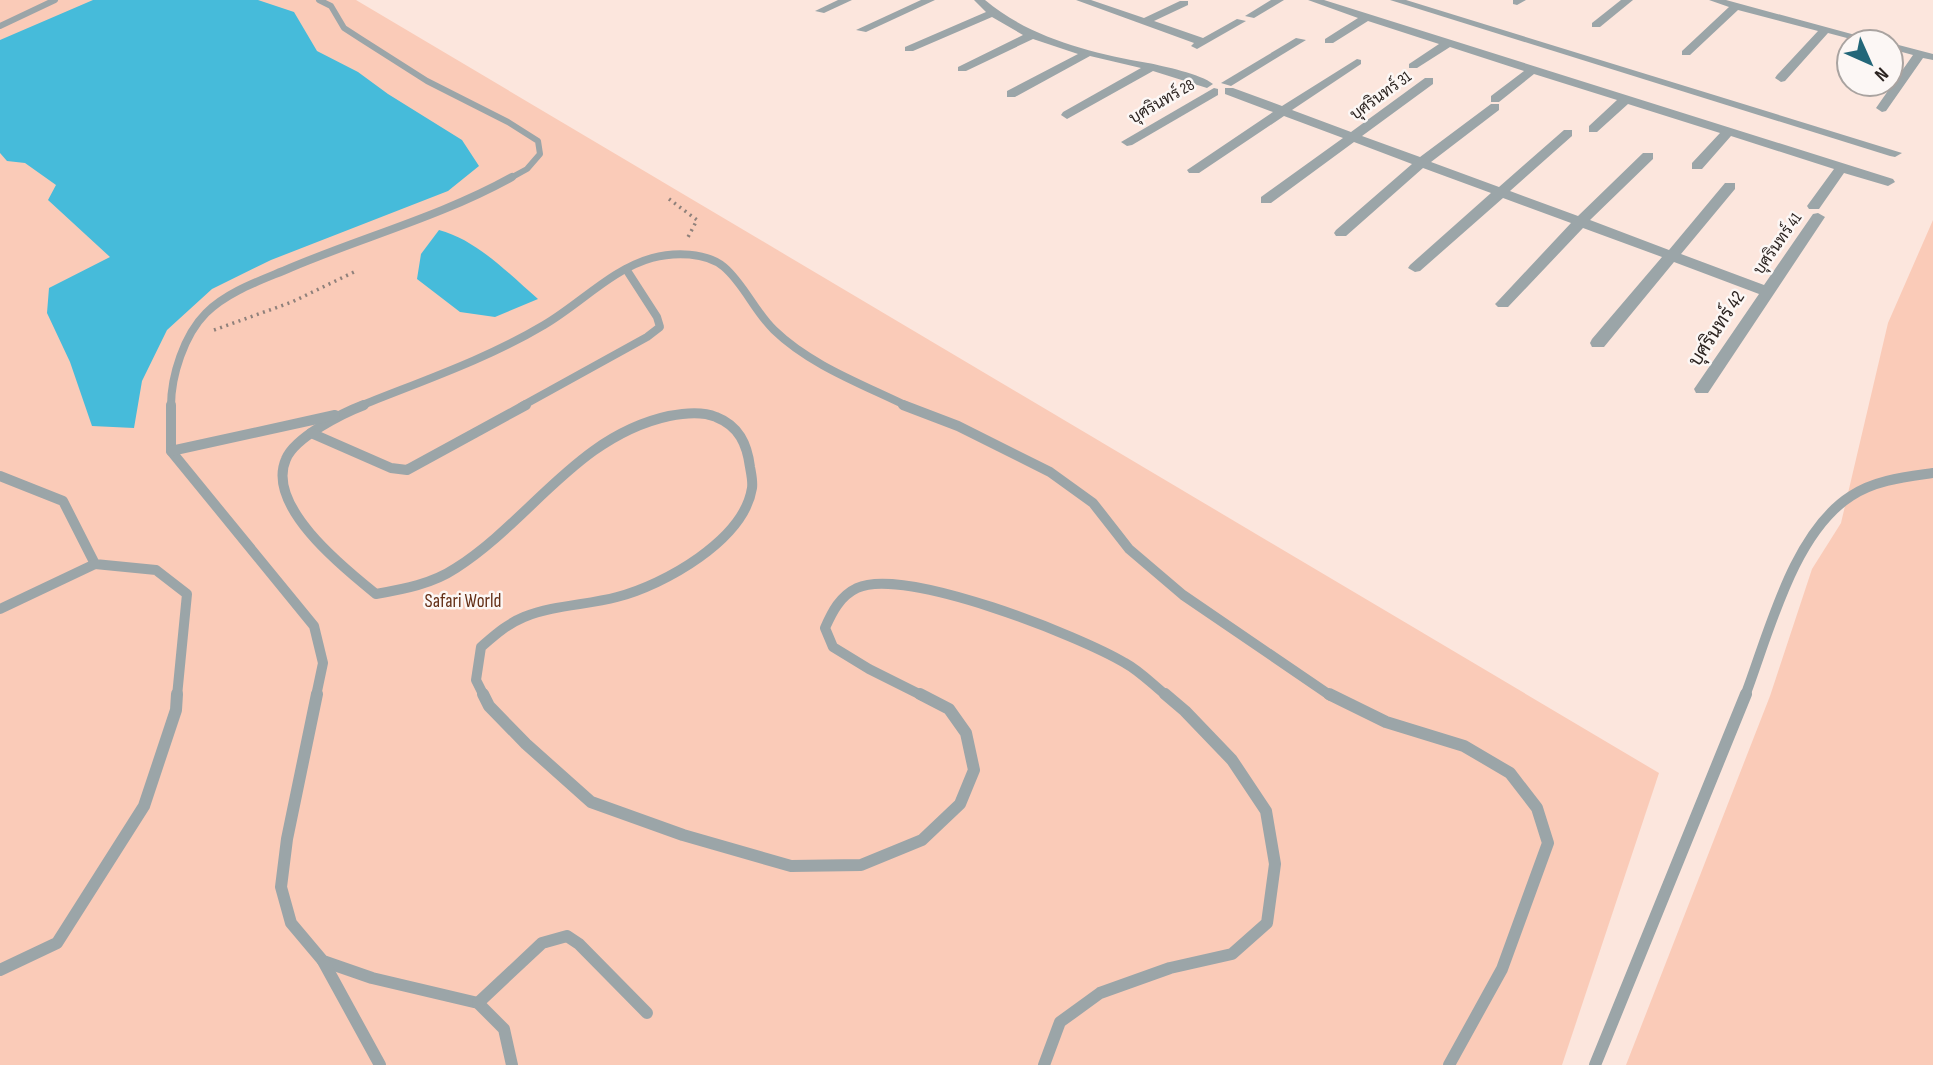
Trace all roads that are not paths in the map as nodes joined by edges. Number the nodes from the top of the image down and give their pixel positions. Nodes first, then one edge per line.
1 (55, 0) edge
2 (319, 0) edge
3 (847, 0) edge
4 (930, 0) edge
5 (979, 0) edge
6 (1081, 0) edge
7 (1279, 0) edge
8 (1312, 0) edge
9 (1395, 0) edge
10 (1628, 0) edge
11 (1714, 0) edge
12 (1098, 2) edge
13 (1184, 3) dead end
14 (1736, 6) junction
15 (820, 11) dead end
16 (992, 12) junction
17 (1367, 17) junction
18 (1144, 22) junction
19 (1595, 25) dead end
20 (0, 26) edge
21 (1826, 29) junction
22 (862, 30) dead end
23 (1835, 31) edge
24 (1032, 36) junction
25 (1300, 40) dead end
26 (1329, 41) dead end
27 (1448, 43) junction
28 (909, 49) dead end
29 (1905, 50) edge
30 (1090, 52) junction
31 (1686, 52) dead end
32 (1927, 55) edge
33 (1357, 62) dead end
34 (1413, 66) dead end
35 (1152, 67) junction
36 (962, 69) dead end
37 (1532, 70) junction
38 (1781, 78) dead end
39 (1429, 81) dead end
40 (1228, 87) junction
41 (1211, 88) junction
42 (1011, 94) dead end
43 (1626, 99) junction
44 (1882, 108) dead end
45 (1283, 111) junction
46 (1067, 115) dead end
47 (1592, 129) dead end
48 (1728, 132) junction
49 (1568, 133) dead end
50 (1352, 136) junction
51 (1127, 142) dead end
52 (1895, 153) dead end
53 (1648, 156) dead end
54 (1422, 162) junction
55 (1697, 166) dead end
56 (1841, 168) junction
57 (1194, 170) dead end
58 (1888, 182) dead end
59 (1730, 186) dead end
60 (1502, 192) junction
61 (1266, 200) dead end
62 (1581, 221) junction
63 (1341, 233) dead end
64 (1670, 256) junction
65 (1415, 268) dead end
66 (626, 269) junction
67 (1766, 291) junction
68 (1503, 304) dead end
69 (1598, 343) dead end
70 (1702, 389) dead end
71 (341, 414) junction
72 (311, 433) junction
73 (172, 451) junction
74 (1933, 473) edge
75 (0, 476) edge
76 (95, 564) junction
77 (0, 609) edge
78 (323, 961) junction
79 (0, 970) edge
80 (478, 1003) junction
81 (647, 1013) dead end
82 (380, 1065) edge
83 (512, 1065) edge
84 (1044, 1065) edge
85 (1449, 1065) edge
86 (1595, 1065) edge

1 - 20 lane
2 - 73 lane
3 - 15 street
4 - 22 street
5 - 16 street
6 - 12 street
7 - 18 street
8 - 17 street
9 - 52 street
10 - 19 street
11 - 14 street
12 - 18 street
13 - 18 street
14 - 21 street
14 - 31 street
16 - 24 street
16 - 28 street
17 - 26 street
17 - 27 street
21 - 23 street
21 - 38 street
24 - 30 street
24 - 36 street
25 - 40 street
27 - 34 street
27 - 37 street
29 - 32 street
30 - 35 street
30 - 42 street
32 - 44 street
33 - 45 street
35 - 41 street
35 - 46 street
37 - 43 street
37 - 54 street
39 - 50 street, บุศรินทร์ 31
40 - 41 street
40 - 45 street
41 - 51 street, บุศรินทร์ 28
43 - 47 street
43 - 48 street
45 - 50 street
45 - 57 street
48 - 55 street
48 - 56 street
49 - 60 street
50 - 54 street
50 - 61 street, บุศรินทร์ 31
53 - 62 street
54 - 60 street
54 - 63 street
56 - 58 street
56 - 67 street, บุศรินทร์ 41
59 - 64 street
60 - 62 street
60 - 65 street
62 - 64 street
62 - 68 street
64 - 67 street
64 - 69 street
66 - 71 lane
66 - 72 lane
66 - 85 lane
67 - 70 street, บุศรินทร์ 42
71 - 72 lane
71 - 73 lane
72 - 84 lane
73 - 78 lane
74 - 86 lane
75 - 76 lane
76 - 77 lane
76 - 79 lane
78 - 80 lane
78 - 82 lane
80 - 81 lane
80 - 83 lane

